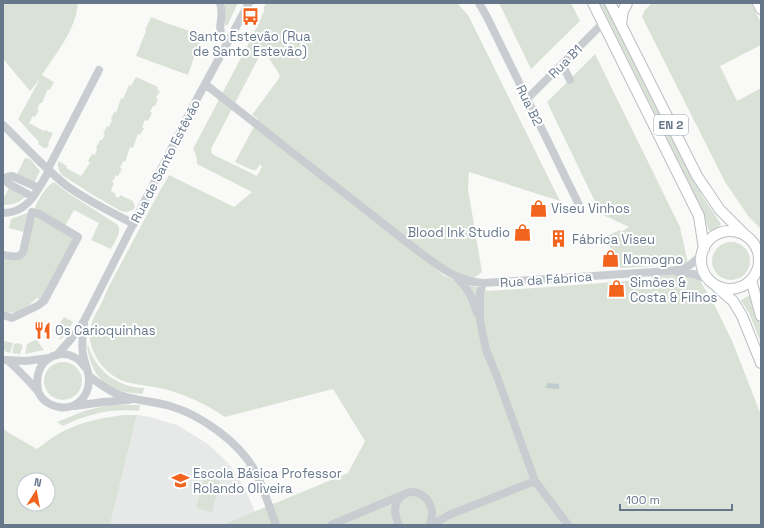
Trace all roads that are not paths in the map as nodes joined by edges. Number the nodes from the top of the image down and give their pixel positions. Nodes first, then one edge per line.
1 (220, 3) edge
2 (249, 3) edge
3 (479, 3) edge
4 (593, 3) edge
5 (610, 3) edge
6 (627, 3) edge
7 (758, 3) edge
8 (761, 9) edge
9 (603, 23) junction
10 (621, 24) junction
11 (227, 43) junction
12 (562, 64) junction
13 (99, 70) dead end
14 (570, 80) dead end
15 (205, 84) junction
16 (527, 99) junction
17 (3, 125) edge
18 (48, 170) junction
19 (39, 188) junction
20 (33, 197) junction
21 (26, 205) junction
22 (580, 207) dead end
23 (32, 212) junction
24 (3, 213) edge
25 (134, 224) junction
26 (750, 240) junction
27 (761, 250) edge
28 (703, 251) junction
29 (3, 255) edge
30 (669, 271) junction
31 (452, 274) junction
32 (755, 280) edge
33 (483, 283) junction
34 (713, 283) junction
35 (3, 315) edge
36 (761, 316) edge
37 (480, 320) junction
38 (84, 321) junction
39 (53, 356) junction
40 (5, 360) edge
41 (761, 363) edge
42 (88, 373) junction
43 (38, 390) junction
44 (146, 400) junction
45 (71, 406) junction
46 (535, 481) junction
47 (404, 494) junction
48 (380, 505) junction
49 (432, 510) junction
50 (395, 515) junction
51 (449, 515) junction
52 (276, 525) edge
53 (331, 525) edge
54 (399, 525) edge
55 (431, 525) edge
56 (568, 525) edge

1 - 11 street
2 - 11 street, Rua de Santo Estêvão
3 - 16 street, Rua B2
4 - 9 main road, EN 2
5 - 10 main road, EN 2
6 - 10 main road
7 - 8 main road
9 - 12 street, Rua B1
9 - 28 main road, EN 2
10 - 26 main road, EN 2
11 - 15 street, Rua de Santo Estêvão
12 - 14 street
12 - 16 street, Rua B1
13 - 18 street
15 - 25 street, Rua de Santo Estêvão
15 - 31 street, Rua da Fábrica
16 - 22 street, Rua B2
17 - 18 street
18 - 19 street
18 - 25 street
19 - 20 street
19 - 20 street
20 - 21 street
21 - 23 street
21 - 24 street
23 - 29 street
23 - 35 street
25 - 38 street, Rua de Santo Estêvão
26 - 27 main road
26 - 28 main road
26 - 32 main road, EN 2
28 - 30 street
28 - 34 main road, EN 2
30 - 33 street, Rua da Fábrica
30 - 34 street
31 - 33 street, Rua da Fábrica
31 - 37 street
32 - 34 main road
32 - 36 main road
33 - 37 street
34 - 41 main road, EN 2
37 - 46 street
38 - 39 street
38 - 42 street
39 - 40 street
39 - 42 street
39 - 43 street
40 - 43 street
42 - 44 street
42 - 45 street
43 - 45 street
44 - 45 street
44 - 52 street
46 - 51 street
46 - 56 street
47 - 48 street
47 - 49 street
47 - 50 street
48 - 50 street
48 - 53 street
49 - 51 street
49 - 55 street
50 - 54 street
51 - 55 street

